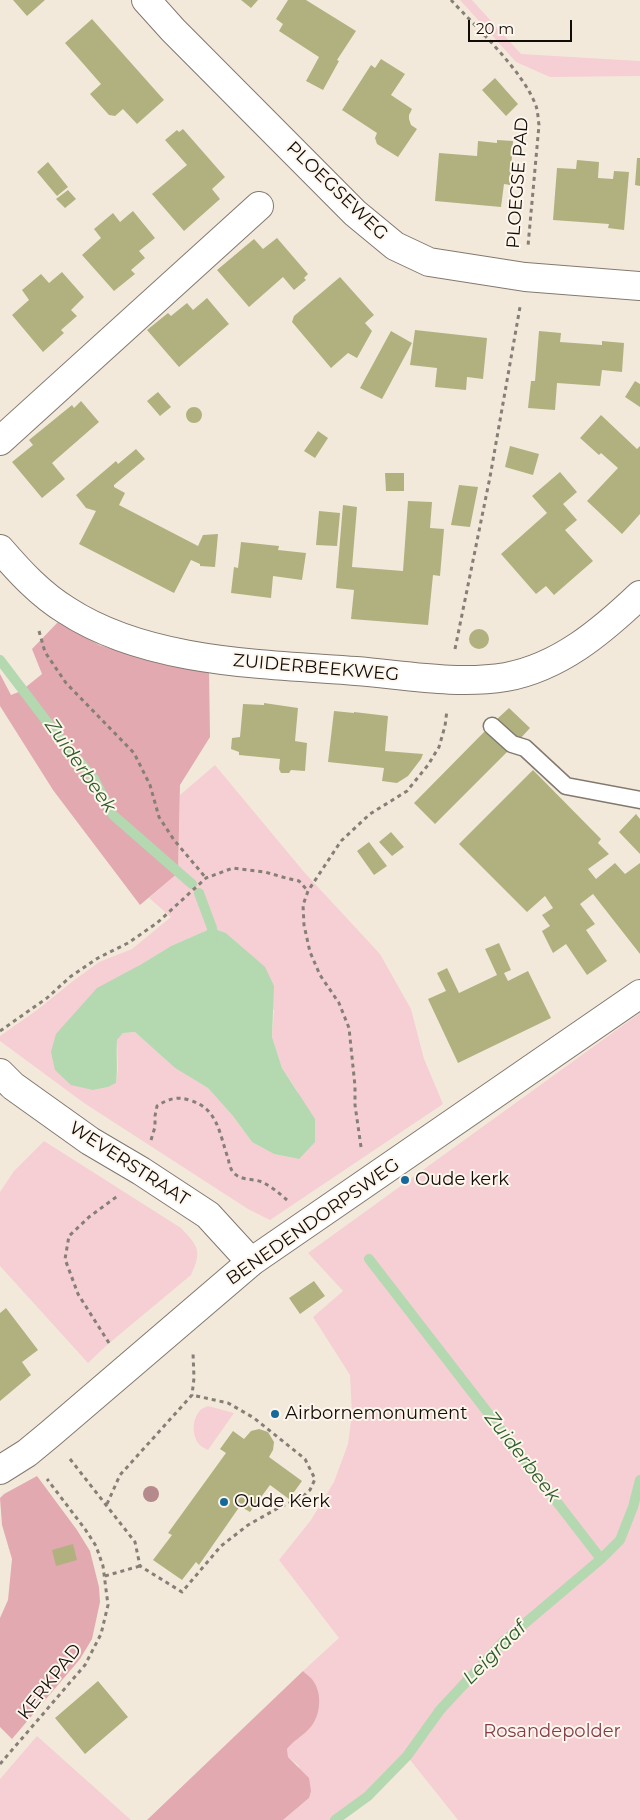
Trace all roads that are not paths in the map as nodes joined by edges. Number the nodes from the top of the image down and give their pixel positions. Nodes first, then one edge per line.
1 (146, 0) edge
2 (259, 206) dead end
3 (640, 286) edge
4 (0, 441) edge
5 (0, 549) edge
6 (640, 595) edge
7 (492, 726) dead end
8 (640, 800) edge
9 (640, 994) edge
10 (0, 1073) edge
11 (251, 1262) junction
12 (0, 1470) edge

1 - 3 street, PLOEGSEWEG
2 - 4 street
5 - 6 street, ZUIDERBEEKWEG
7 - 8 lane
9 - 11 street, BENEDENDORPSWEG
10 - 11 street, WEVERSTRAAT
11 - 12 street, BENEDENDORPSWEG

